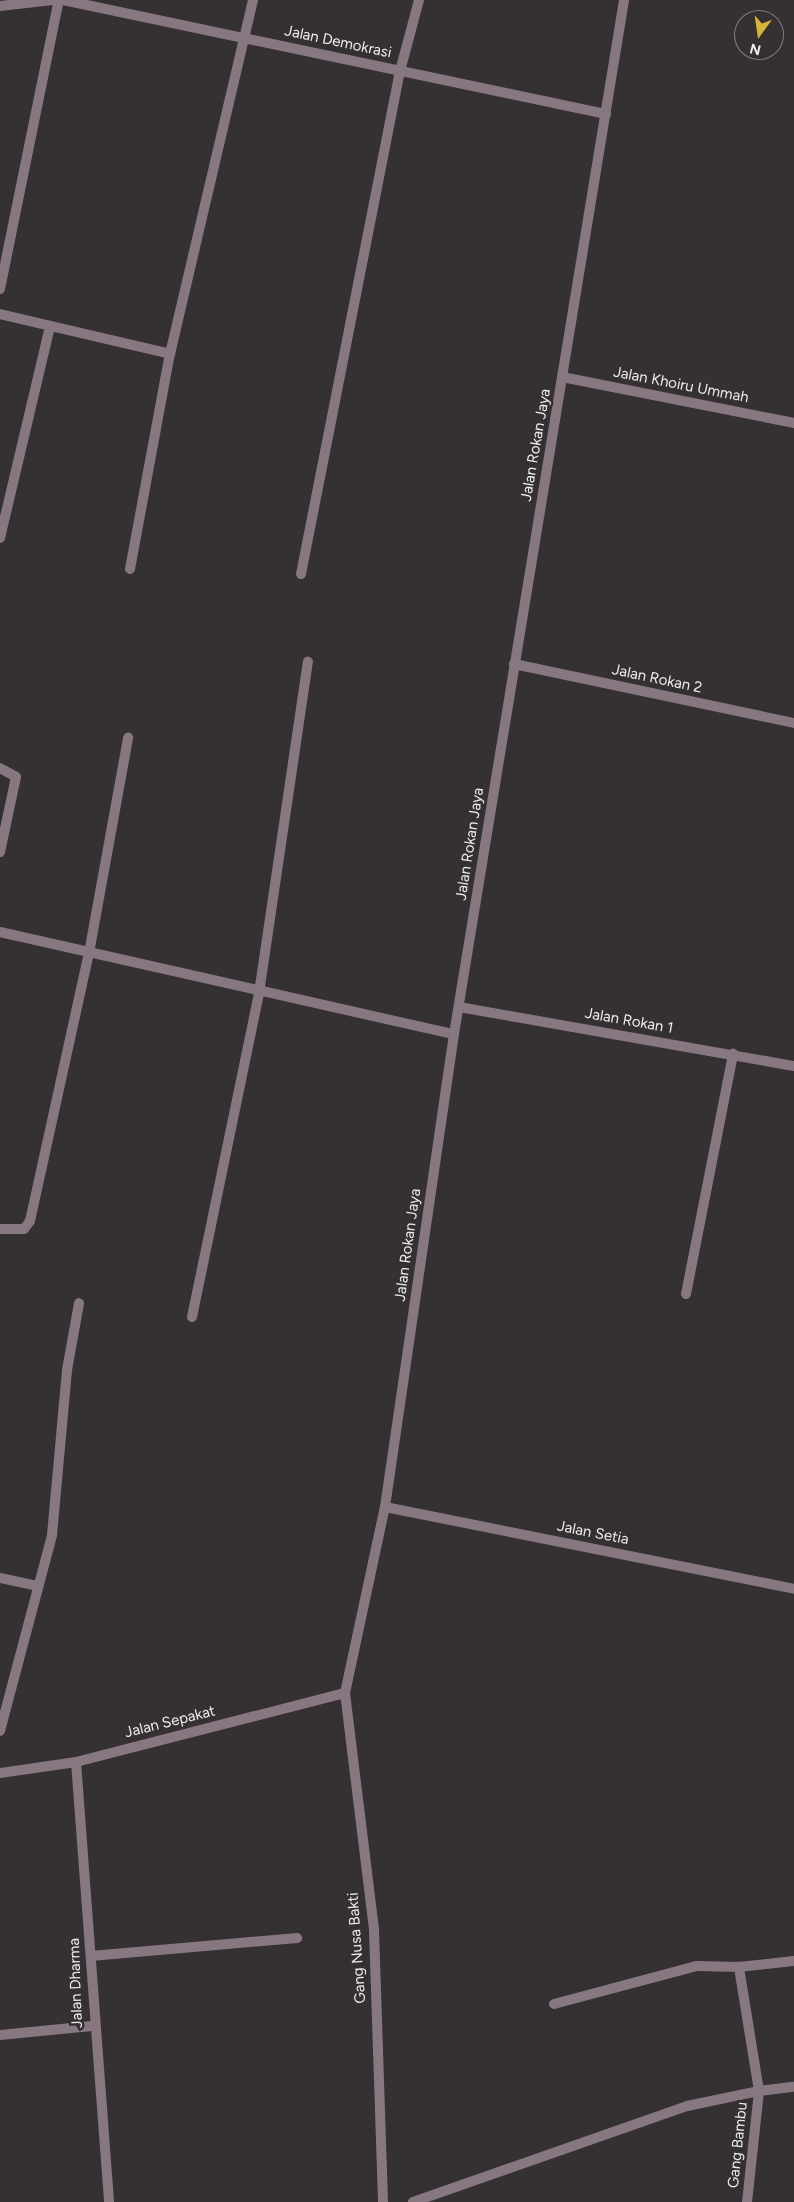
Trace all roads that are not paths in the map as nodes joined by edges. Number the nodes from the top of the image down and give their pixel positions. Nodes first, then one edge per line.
1 (53, 0) edge
2 (61, 0) edge
3 (253, 0) edge
4 (419, 0) edge
5 (624, 0) edge
6 (0, 6) edge
7 (245, 38) junction
8 (400, 71) junction
9 (606, 114) junction
10 (0, 289) edge
11 (0, 314) edge
12 (50, 326) junction
13 (170, 354) junction
14 (562, 377) junction
15 (794, 423) edge
16 (0, 538) edge
17 (130, 569) dead end
18 (301, 574) dead end
19 (308, 662) dead end
20 (514, 664) junction
21 (794, 723) edge
22 (128, 738) dead end
23 (0, 768) edge
24 (0, 852) edge
25 (0, 932) edge
26 (89, 953) junction
27 (259, 992) junction
28 (459, 1007) junction
29 (454, 1034) junction
30 (733, 1054) junction
31 (794, 1066) edge
32 (0, 1229) edge
33 (686, 1294) dead end
34 (79, 1303) dead end
35 (192, 1317) dead end
36 (385, 1507) junction
37 (0, 1578) edge
38 (38, 1586) junction
39 (794, 1589) edge
40 (345, 1693) junction
41 (0, 1731) edge
42 (76, 1762) junction
43 (0, 1773) edge
44 (298, 1938) dead end
45 (91, 1956) junction
46 (794, 1961) edge
47 (739, 1967) junction
48 (554, 2004) dead end
49 (92, 2026) junction
50 (0, 2036) edge
51 (794, 2087) edge
52 (759, 2091) junction
53 (109, 2202) edge
54 (383, 2202) edge
55 (413, 2202) edge
56 (747, 2202) edge

1 - 6 street
2 - 7 street, Jalan Demokrasi
2 - 10 street
3 - 7 street
4 - 8 street
5 - 9 street, Jalan Rokan Jaya
7 - 8 street, Jalan Demokrasi
7 - 13 street
8 - 9 street, Jalan Demokrasi
8 - 18 street
9 - 14 street, Jalan Rokan Jaya
11 - 12 street
12 - 13 street
12 - 16 street
13 - 17 street
14 - 15 street, Jalan Khoiru Ummah
14 - 20 street, Jalan Rokan Jaya
19 - 27 street
20 - 21 street, Jalan Rokan 2
20 - 28 street, Jalan Rokan Jaya
22 - 26 street
23 - 24 street
25 - 26 street
26 - 27 street
26 - 32 street
27 - 29 street
27 - 35 street
28 - 29 street, Jalan Rokan Jaya
28 - 30 street, Jalan Rokan 1
29 - 36 street, Jalan Rokan Jaya
30 - 31 street, Jalan Rokan 1
30 - 33 street
34 - 38 street
36 - 39 street, Jalan Setia
36 - 40 street, Jalan Rokan Jaya
37 - 38 street
38 - 41 street
40 - 42 street, Jalan Sepakat
40 - 54 street, Gang Nusa Bakti
42 - 43 street, Jalan Sepakat
42 - 45 street, Jalan Dharma
44 - 45 street
45 - 49 street, Jalan Dharma
46 - 47 street
47 - 48 street
47 - 52 street, Gang Bambu
49 - 50 street
49 - 53 street, Jalan Dharma
51 - 52 street
52 - 55 street
52 - 56 street, Gang Bambu

